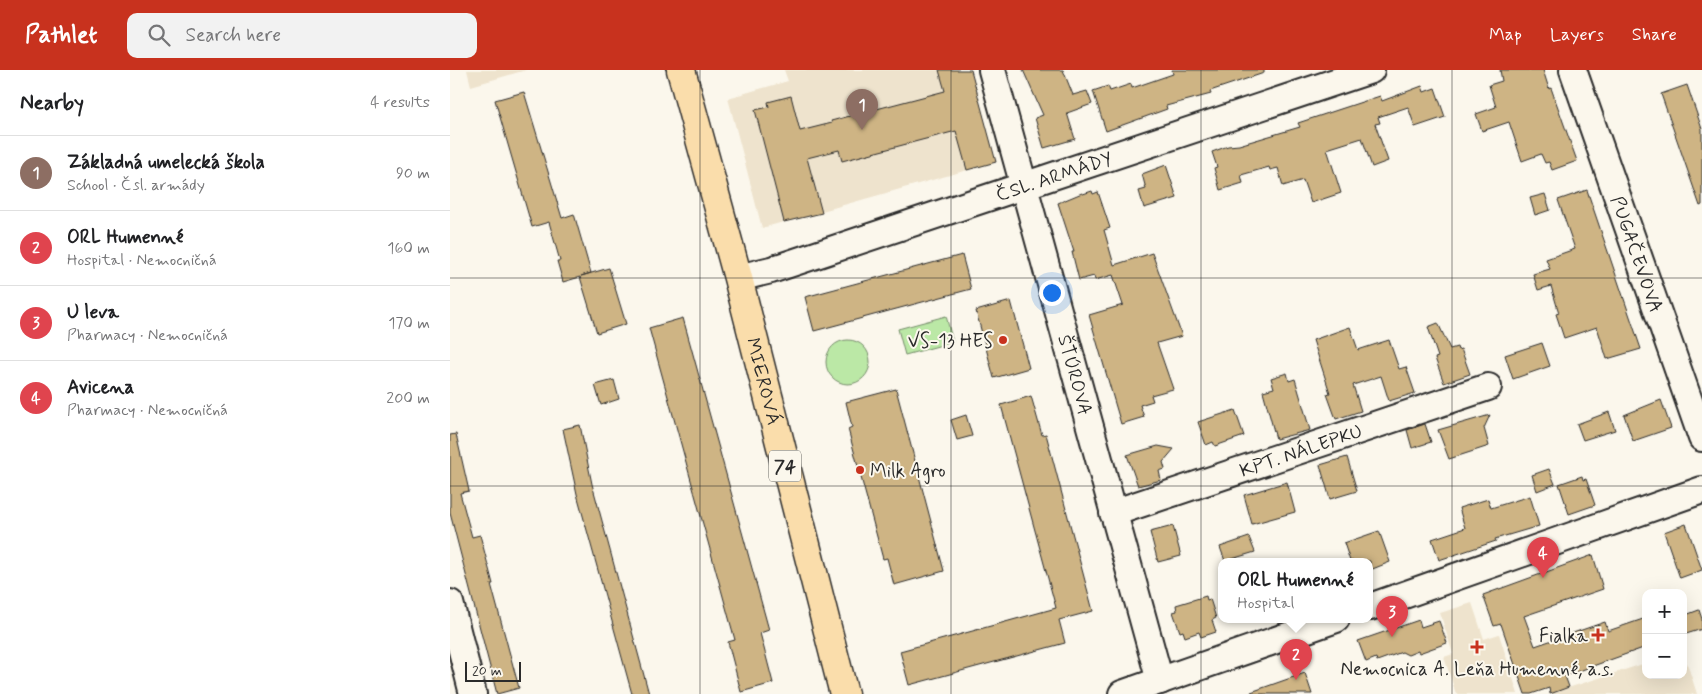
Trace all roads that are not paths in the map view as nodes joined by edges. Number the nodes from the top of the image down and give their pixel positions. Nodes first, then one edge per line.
1 (681, 70) edge
2 (992, 70) edge
3 (1371, 70) edge
4 (1573, 70) edge
5 (1024, 187) junction
6 (738, 278) junction
7 (1488, 388) dead end
8 (1702, 438) edge
9 (1702, 490) edge
10 (1113, 513) junction
11 (450, 603) edge
12 (1373, 606) edge
13 (1325, 623) edge
14 (1160, 681) junction
15 (473, 694) edge
16 (844, 694) edge
17 (1122, 694) edge

1 - 6 main road, MIEROVÁ / 74
2 - 5 street, ŠTÚROVA
3 - 5 street, ČSL. ARMÁDY
4 - 8 street, PUGAČEVOVA
5 - 6 street, ČSL. ARMÁDY
5 - 10 street, ŠTÚROVA
6 - 16 main road, MIEROVÁ / 74
7 - 10 street, KPT. NÁLEPKU
9 - 12 street
10 - 14 street, ŠTÚROVA
11 - 15 street
13 - 14 street
14 - 17 street

